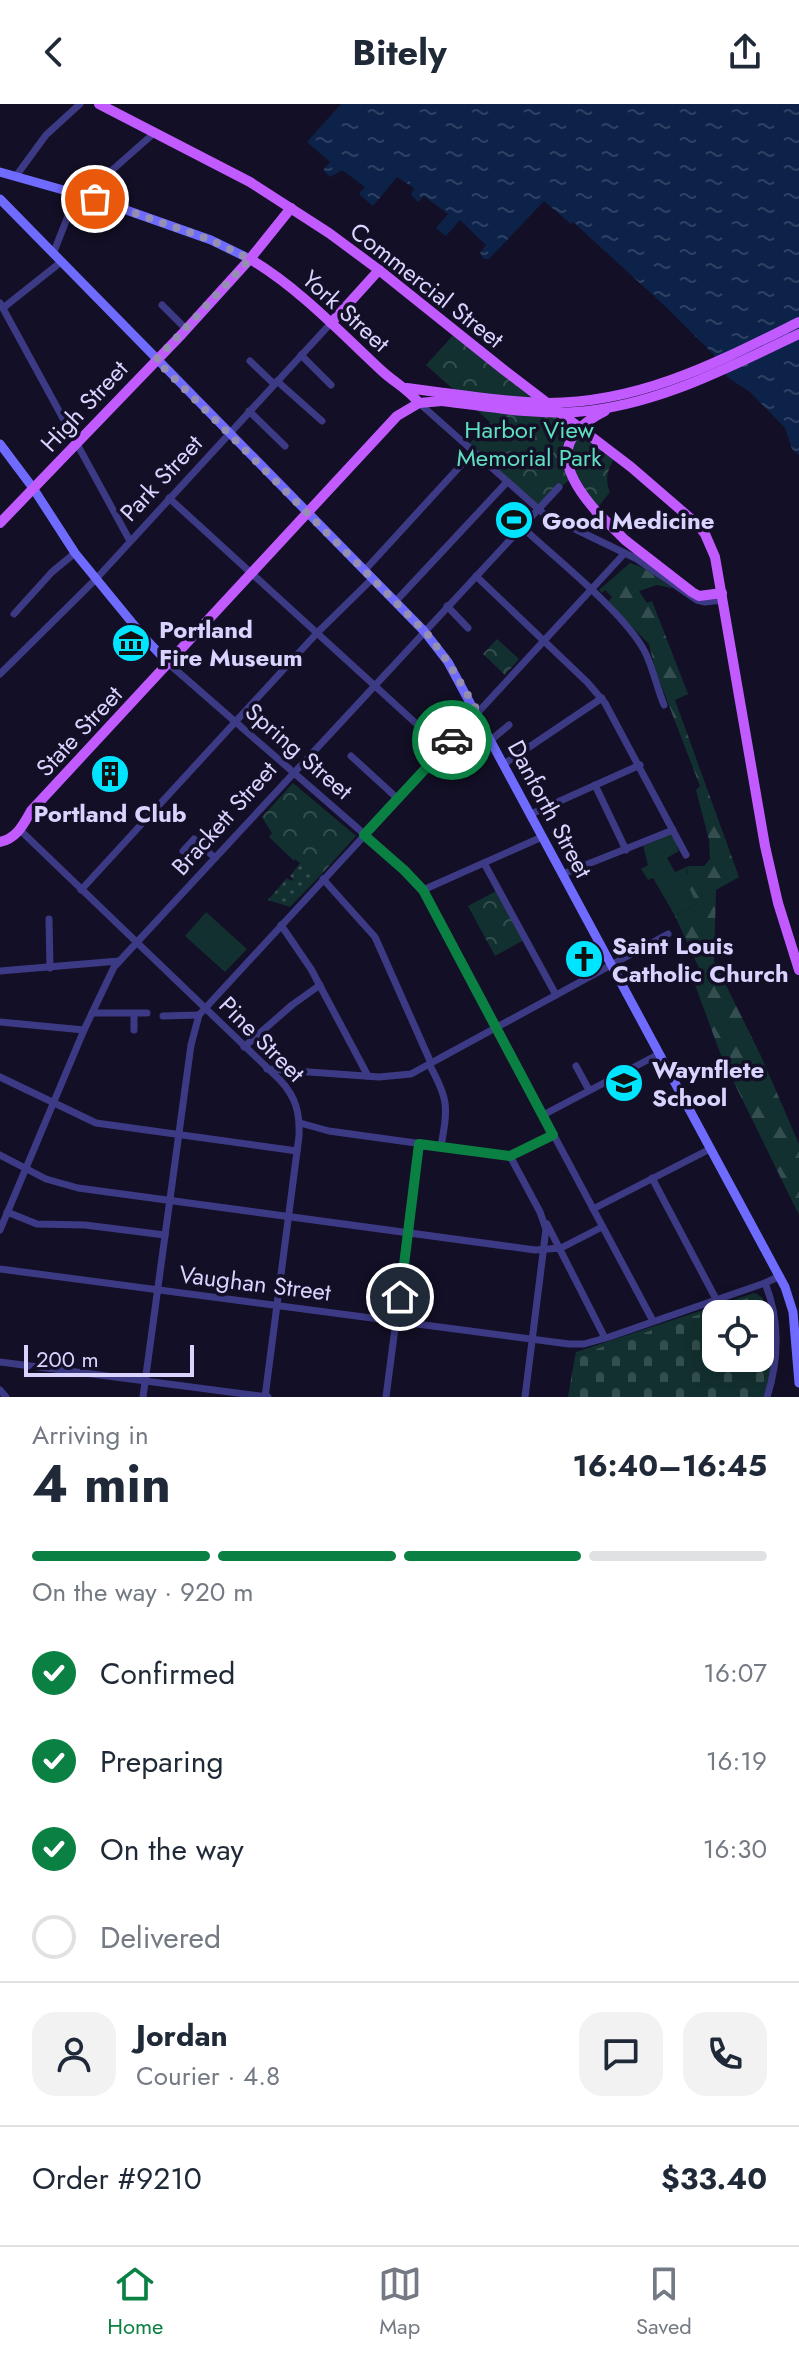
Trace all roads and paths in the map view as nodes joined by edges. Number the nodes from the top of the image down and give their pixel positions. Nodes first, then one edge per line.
1 (80, 104) edge
2 (99, 104) edge
3 (153, 134) junction
4 (0, 172) edge
5 (16, 176) junction
6 (80, 194) junction
7 (0, 199) edge
8 (291, 208) junction
9 (53, 254) junction
10 (250, 259) junction
11 (61, 262) junction
12 (379, 270) junction
13 (1, 305) edge
14 (162, 305) dead end
15 (799, 322) edge
16 (331, 323) junction
17 (186, 329) junction
18 (799, 334) edge
19 (301, 355) junction
20 (156, 360) junction
21 (250, 361) dead end
22 (276, 382) junction
23 (331, 385) dead end
24 (407, 388) junction
25 (443, 397) junction
26 (419, 403) junction
27 (611, 407) junction
28 (249, 411) junction
29 (397, 416) junction
30 (322, 421) dead end
31 (228, 434) junction
32 (0, 444) edge
33 (76, 444) junction
34 (285, 446) dead end
35 (473, 452) junction
36 (507, 482) junction
37 (559, 487) dead end
38 (33, 488) junction
39 (169, 498) junction
40 (537, 510) junction
41 (308, 514) junction
42 (0, 523) edge
43 (522, 527) junction
44 (130, 541) junction
45 (75, 553) junction
46 (623, 555) junction
47 (365, 570) junction
48 (253, 573) junction
49 (476, 576) junction
50 (96, 579) junction
51 (372, 579) junction
52 (590, 590) junction
53 (722, 597) junction
54 (395, 602) junction
55 (447, 606) junction
56 (14, 614) dead end
57 (468, 628) dead end
58 (424, 631) junction
59 (317, 633) junction
60 (544, 641) junction
61 (169, 664) junction
62 (0, 674) edge
63 (375, 685) junction
64 (602, 698) junction
65 (664, 705) dead end
66 (478, 712) junction
67 (235, 723) junction
68 (509, 725) dead end
69 (491, 740) junction
70 (444, 749) junction
71 (351, 756) dead end
72 (504, 764) junction
73 (640, 765) junction
74 (292, 773) junction
75 (595, 785) junction
76 (398, 799) junction
77 (531, 814) junction
78 (20, 830) junction
79 (673, 830) junction
80 (364, 835) junction
81 (542, 837) junction
82 (0, 842) edge
83 (626, 850) junction
84 (183, 851) dead end
85 (686, 855) dead end
86 (215, 858) junction
87 (484, 863) junction
88 (563, 874) junction
89 (323, 879) junction
90 (81, 890) junction
91 (423, 890) junction
92 (49, 919) dead end
93 (281, 925) junction
94 (668, 934) dead end
95 (136, 943) junction
96 (119, 961) junction
97 (612, 964) junction
98 (50, 968) junction
99 (799, 970) edge
100 (0, 971) edge
101 (320, 985) junction
102 (556, 995) junction
103 (201, 1012) junction
104 (92, 1013) junction
105 (147, 1013) dead end
106 (134, 1014) junction
107 (163, 1016) dead end
108 (0, 1022) edge
109 (496, 1027) junction
110 (84, 1030) junction
111 (134, 1030) dead end
112 (244, 1047) junction
113 (659, 1054) junction
114 (430, 1064) junction
115 (576, 1066) dead end
116 (266, 1069) junction
117 (368, 1076) junction
118 (0, 1077) edge
119 (589, 1090) junction
120 (53, 1103) junction
121 (543, 1115) junction
122 (300, 1123) junction
123 (179, 1134) junction
124 (553, 1135) junction
125 (419, 1144) junction
126 (441, 1146) junction
127 (710, 1149) junction
128 (297, 1151) junction
129 (0, 1155) edge
130 (510, 1156) junction
131 (25, 1169) junction
132 (652, 1178) junction
133 (0, 1201) edge
134 (170, 1201) junction
135 (9, 1208) junction
136 (593, 1209) junction
137 (540, 1212) junction
138 (290, 1216) junction
139 (602, 1227) junction
140 (0, 1230) edge
141 (408, 1233) junction
142 (165, 1235) junction
143 (561, 1248) junction
144 (545, 1250) junction
145 (0, 1269) edge
146 (780, 1276) junction
147 (765, 1283) junction
148 (157, 1291) junction
149 (716, 1299) junction
150 (278, 1307) junction
151 (653, 1321) junction
152 (396, 1323) junction
153 (605, 1338) junction
154 (532, 1340) junction
155 (0, 1362) edge
156 (145, 1380) junction
157 (799, 1383) edge
158 (0, 1390) edge
159 (6, 1397) edge
160 (143, 1397) edge
161 (267, 1397) edge
162 (386, 1397) edge
163 (525, 1397) edge
164 (767, 1397) edge

1 - 5 street
2 - 3 main road, Commercial Street
3 - 6 street
3 - 8 main road, Commercial Street
4 - 5 street, York Street
5 - 6 street, York Street
6 - 9 street
6 - 10 street, York Street
7 - 9 street, Danforth Street
8 - 10 main road, High Street
8 - 12 main road, Commercial Street
9 - 11 street, Danforth Street
10 - 16 main road, York Street
10 - 17 main road, High Street
11 - 13 street
11 - 20 street, Danforth Street
12 - 16 main road, Park Street
12 - 53 main road, Commercial Street
13 - 33 street
14 - 17 street
15 - 25 main road, bridge
16 - 19 street, Park Street
16 - 24 main road, York Street
17 - 20 main road, High Street
18 - 27 main road, bridge
19 - 22 street, Park Street
19 - 23 street
20 - 31 street, Danforth Street
20 - 33 main road, High Street
21 - 22 street
22 - 28 street, Park Street
22 - 30 street
24 - 25 main road
24 - 26 main road, York Street
24 - 29 main road
25 - 26 main road
25 - 27 main road, bridge
26 - 29 main road, State Street
26 - 35 street, York Street
27 - 53 main road, bridge
28 - 31 street, Park Street
28 - 34 street
29 - 41 main road, State Street
31 - 39 street, Park Street
31 - 41 street, Danforth Street
32 - 38 street, Spring Street
33 - 38 main road, High Street
33 - 44 street
35 - 36 street, York Street
35 - 47 street
36 - 40 street, York Street
36 - 54 street
37 - 40 street, Brackett Street
38 - 42 main road, High Street
38 - 45 street, Spring Street
39 - 44 street, Park Street
39 - 48 street
40 - 43 street, Brackett Street
40 - 46 street, York Street
41 - 47 street, Danforth Street
41 - 48 main road, State Street
43 - 49 street, Brackett Street
43 - 52 street
44 - 50 street, Park Street
45 - 50 street, Spring Street
45 - 56 street
46 - 52 street
46 - 53 street, York Street
47 - 51 street, Danforth Street
48 - 59 street
48 - 61 main road, State Street
49 - 55 street, Brackett Street
49 - 60 street
50 - 61 street, Spring Street
50 - 62 street, Park Street
51 - 54 street, Danforth Street
51 - 59 street
52 - 60 street
52 - 65 street
53 - 99 main road
54 - 58 street, Danforth Street
55 - 57 street
55 - 58 street, Brackett Street
58 - 63 street, Brackett Street
58 - 66 street, Danforth Street
59 - 63 street
59 - 67 street
60 - 64 street
60 - 66 street
61 - 67 street, Spring Street
61 - 78 main road, State Street
63 - 70 street
63 - 74 street, Brackett Street
64 - 72 street
64 - 73 street
66 - 69 street, Danforth Street
66 - 70 street
67 - 74 street, Spring Street
67 - 90 street
68 - 69 street
69 - 72 street, Danforth Street
70 - 76 street
71 - 76 street
72 - 77 street, Danforth Street
73 - 75 street
73 - 79 street
74 - 80 street, Spring Street
74 - 86 street, Brackett Street
75 - 77 street
75 - 83 street
76 - 80 street
77 - 81 street, Danforth Street
78 - 82 main road, State Street
78 - 90 street, Pine Street
79 - 83 street
79 - 85 street
80 - 89 street
80 - 91 street, Spring Street
81 - 87 street
81 - 88 street, Danforth Street
83 - 88 street
84 - 86 street
86 - 95 street, Brackett Street
87 - 91 street
87 - 102 street
88 - 97 street, Danforth Street
89 - 93 street
89 - 114 street
90 - 95 street, Pine Street
91 - 109 street, Spring Street
92 - 98 street
93 - 101 street
93 - 103 street
94 - 97 street
95 - 96 street, Brackett Street
95 - 103 street, Pine Street
96 - 98 street
96 - 104 street, Brackett Street
97 - 102 street
97 - 113 street, Danforth Street
98 - 100 street
101 - 112 street
101 - 117 street
102 - 109 street
103 - 107 street
103 - 112 street, Pine Street
103 - 123 street
104 - 106 street
104 - 110 street, Brackett Street
105 - 106 street
106 - 111 street
108 - 110 street
109 - 114 street
109 - 121 street, Spring Street
110 - 120 street, Brackett Street
112 - 116 street, Pine Street
113 - 119 street
113 - 127 street, Danforth Street
114 - 117 street
114 - 126 street
115 - 119 street
116 - 117 street
116 - 122 street, Pine Street
118 - 120 street
119 - 121 street
120 - 123 street
120 - 131 street, Brackett Street
121 - 124 street, Spring Street
122 - 125 street
122 - 128 street, Pine Street
123 - 128 street
123 - 134 street
124 - 130 street
124 - 136 street, Spring Street
125 - 126 street
125 - 141 street
126 - 130 street
127 - 132 street
127 - 146 street, Danforth Street
128 - 138 street, Pine Street
129 - 131 street
130 - 137 street
131 - 134 street
131 - 135 street, Brackett Street
132 - 136 street
132 - 149 street
133 - 135 street
134 - 138 street
134 - 142 street
135 - 140 street, Brackett Street
135 - 142 street
136 - 139 street, Spring Street
137 - 143 street
137 - 144 street
138 - 141 street
138 - 150 street, Pine Street
139 - 143 street
139 - 151 street, Spring Street
141 - 144 street
141 - 152 street
142 - 148 street
143 - 144 street
143 - 153 street
144 - 154 street
145 - 148 street, Vaughan Street
146 - 147 street, Vaughan Street
146 - 157 street, Danforth Street
147 - 149 street, Vaughan Street
147 - 164 street
148 - 150 street, Vaughan Street
148 - 156 street
149 - 151 street, Vaughan Street
150 - 152 street, Vaughan Street
150 - 161 street, Pine Street
151 - 153 street, Vaughan Street
152 - 154 street, Vaughan Street
152 - 162 street
153 - 154 street, Vaughan Street
154 - 163 street
155 - 156 street
156 - 160 street
156 - 161 street
158 - 159 street

